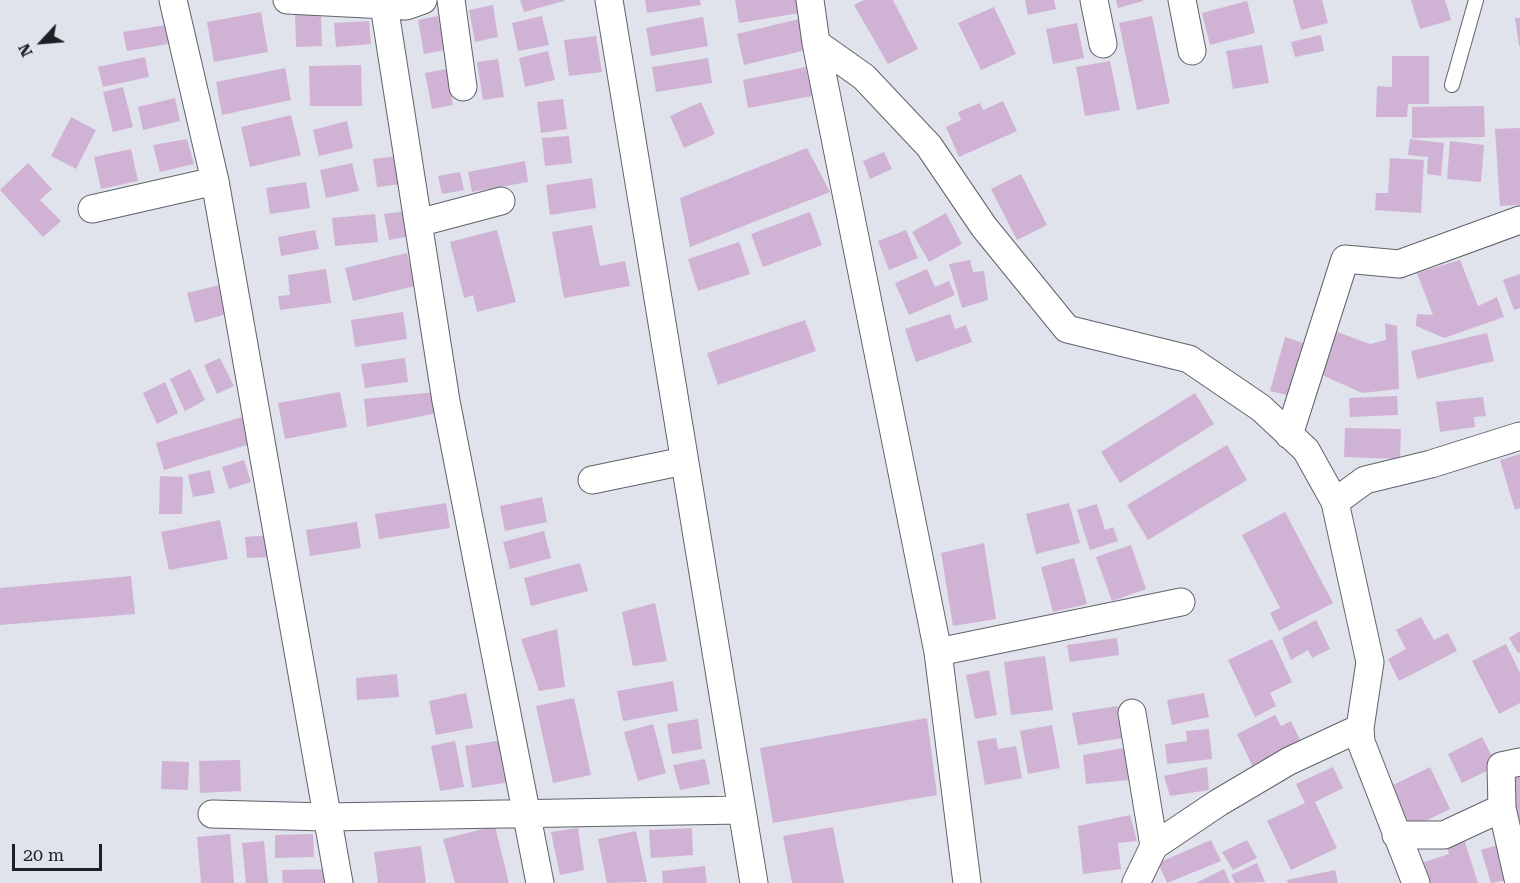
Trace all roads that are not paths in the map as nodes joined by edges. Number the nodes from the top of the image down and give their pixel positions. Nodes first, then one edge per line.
1 (173, 0) edge
2 (287, 0) edge
3 (423, 0) edge
4 (451, 0) edge
5 (609, 0) edge
6 (810, 0) edge
7 (1094, 0) edge
8 (1182, 0) edge
9 (1476, 0) edge
10 (384, 5) junction
11 (816, 43) junction
12 (1103, 44) dead end
13 (1192, 51) dead end
14 (1452, 85) dead end
15 (463, 87) dead end
16 (215, 181) junction
17 (501, 201) dead end
18 (92, 209) dead end
19 (1520, 220) edge
20 (418, 224) junction
21 (1289, 435) junction
22 (1520, 436) edge
23 (684, 461) junction
24 (592, 480) dead end
25 (1335, 502) junction
26 (1180, 602) dead end
27 (938, 652) junction
28 (1132, 712) dead end
29 (1360, 728) junction
30 (1520, 762) edge
31 (1502, 808) junction
32 (741, 810) junction
33 (526, 813) junction
34 (213, 814) dead end
35 (326, 817) junction
36 (1396, 835) junction
37 (1154, 846) junction
38 (339, 883) edge
39 (540, 883) edge
40 (754, 883) edge
41 (967, 883) edge
42 (1136, 883) edge
43 (1416, 883) edge
44 (1519, 883) edge

1 - 16 street
2 - 10 street
3 - 10 street
4 - 15 street
5 - 23 street
6 - 11 street
7 - 12 street
8 - 13 street
9 - 14 lane
10 - 20 street
11 - 21 street
11 - 27 street
16 - 18 street
16 - 35 street
17 - 20 street
19 - 21 street
20 - 33 street
21 - 25 street
22 - 25 street
23 - 24 street
23 - 32 street
25 - 29 street
26 - 27 street
27 - 41 street
28 - 37 street
29 - 36 street
29 - 37 street
30 - 31 street
31 - 36 street
31 - 44 street
32 - 33 street
32 - 40 street
33 - 35 street
33 - 39 street
34 - 35 street
35 - 38 street
36 - 43 street
37 - 42 street

